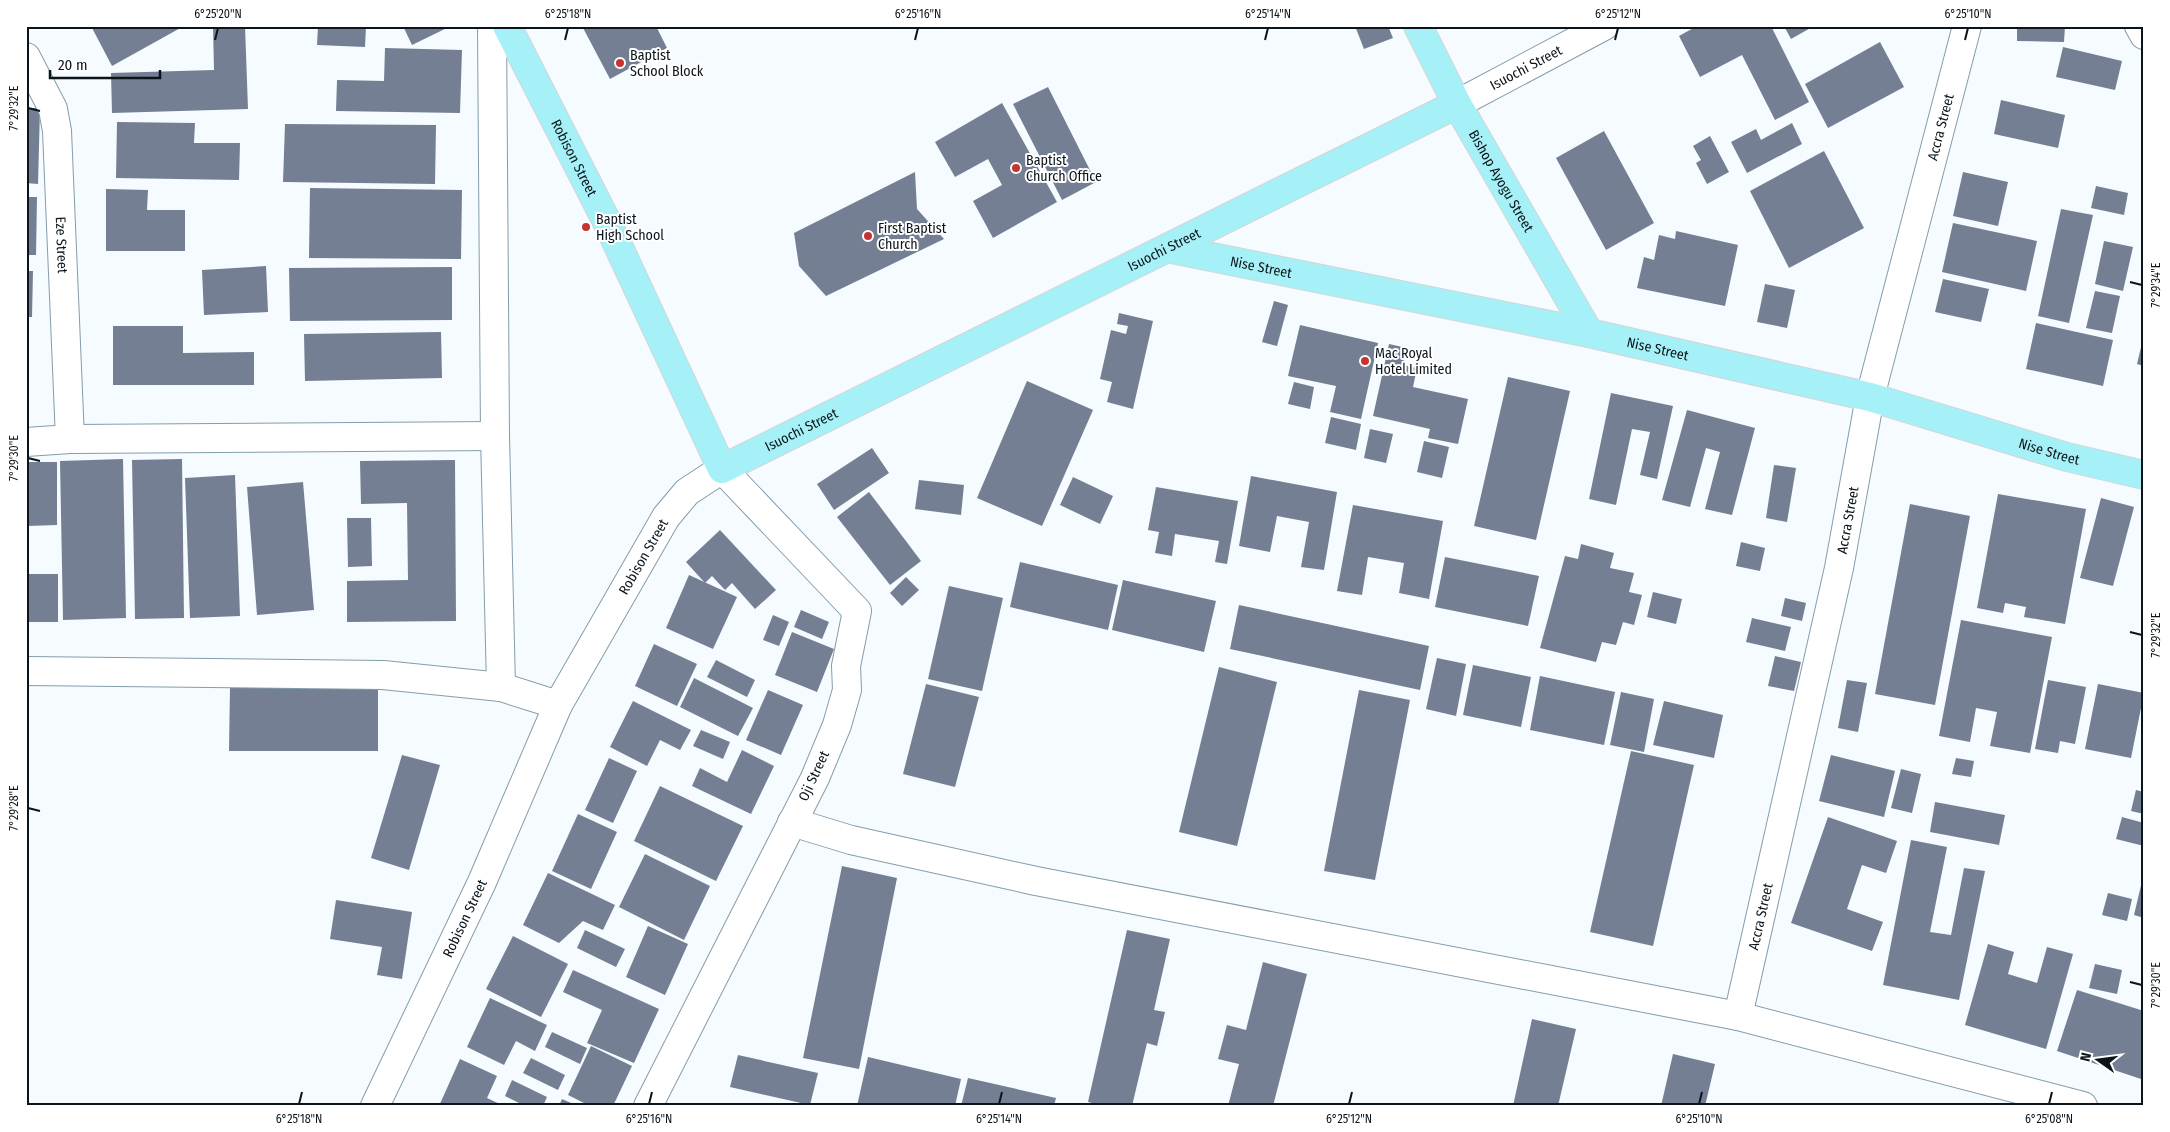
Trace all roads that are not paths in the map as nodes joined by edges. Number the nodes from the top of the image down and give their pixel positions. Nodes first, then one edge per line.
1 (492, 26) edge
2 (507, 26) edge
3 (1418, 26) edge
4 (1604, 26) edge
5 (1967, 26) edge
6 (2140, 26) edge
7 (2144, 35) edge
8 (26, 57) edge
9 (1457, 104) junction
10 (1166, 248) junction
11 (1589, 333) junction
12 (1870, 397) junction
13 (495, 436) junction
14 (70, 439) junction
15 (26, 442) edge
16 (722, 469) junction
17 (2144, 474) edge
18 (26, 671) edge
19 (501, 687) junction
20 (558, 705) junction
21 (792, 822) junction
22 (1738, 1016) junction
23 (375, 1106) edge
24 (648, 1106) edge
25 (2083, 1106) edge

1 - 13 street
2 - 16 main road, Robison Street
3 - 9 main road, Bishop Ayogu Street
4 - 9 street, Isuochi Street
5 - 12 street, Accra Street
6 - 7 street
8 - 14 street, Eze Street
9 - 10 main road, Isuochi Street
9 - 11 main road, Bishop Ayogu Street
10 - 11 main road, Nise Street
10 - 16 main road, Isuochi Street
11 - 12 main road, Nise Street
12 - 17 main road, Nise Street
12 - 22 street, Accra Street
13 - 14 street
13 - 19 street
14 - 15 street
16 - 20 street, Robison Street
16 - 21 street, Oji Street
18 - 19 street
19 - 20 street
20 - 23 street, Robison Street
21 - 22 street
21 - 24 street, Oji Street
22 - 25 street

